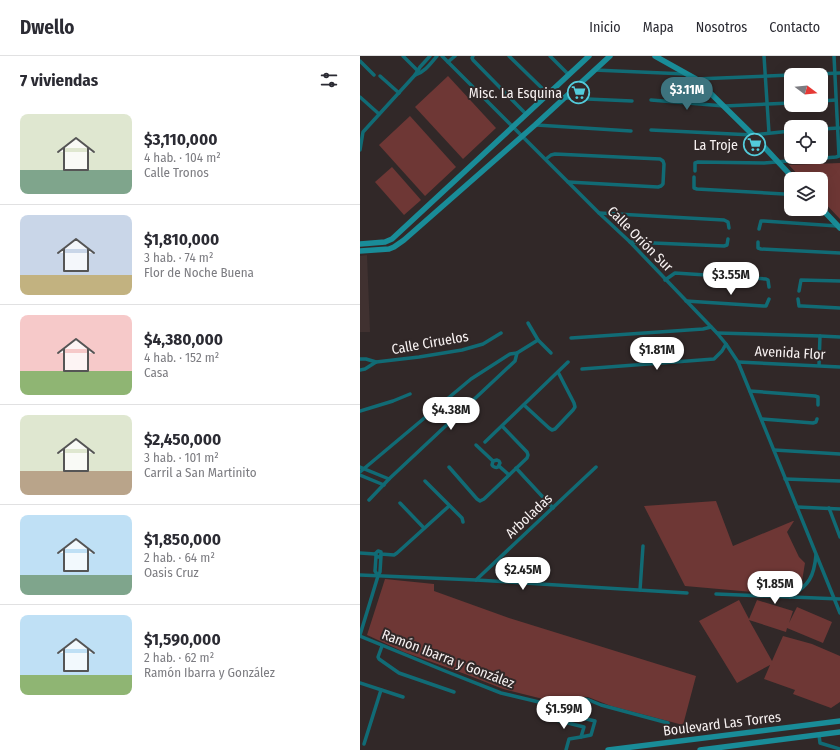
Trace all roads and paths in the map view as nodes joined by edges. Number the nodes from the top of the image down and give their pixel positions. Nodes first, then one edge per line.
1 (403, 56) edge
2 (430, 56) edge
3 (437, 56) edge
4 (455, 56) edge
5 (509, 56) edge
6 (550, 56) edge
7 (589, 56) edge
8 (610, 56) edge
9 (655, 56) edge
10 (764, 56) edge
11 (834, 56) edge
12 (445, 57) edge
13 (472, 57) edge
14 (360, 61) edge
15 (448, 62) junction
16 (594, 70) junction
17 (419, 72) junction
18 (828, 73) edge
19 (834, 73) junction
20 (840, 73) edge
21 (569, 74) junction
22 (687, 74) junction
23 (374, 75) dead end
24 (784, 75) edge
25 (380, 76) dead end
26 (765, 76) junction
27 (696, 79) junction
28 (399, 93) junction
29 (548, 94) junction
30 (360, 97) edge
31 (563, 98) junction
32 (651, 100) dead end
33 (836, 100) junction
34 (632, 101) dead end
35 (828, 101) edge
36 (784, 103) edge
37 (767, 104) junction
38 (724, 106) junction
39 (379, 114) junction
40 (526, 114) junction
41 (535, 125) junction
42 (513, 127) junction
43 (839, 128) edge
44 (828, 129) edge
45 (651, 130) dead end
46 (631, 131) dead end
47 (784, 132) edge
48 (768, 133) junction
49 (522, 135) junction
50 (754, 135) junction
51 (361, 136) edge
52 (360, 150) edge
53 (546, 159) junction
54 (777, 162) junction
55 (695, 171) dead end
56 (787, 172) edge
57 (694, 177) dead end
58 (568, 182) junction
59 (447, 188) junction
60 (784, 194) edge
61 (454, 196) junction
62 (599, 213) junction
63 (828, 215) edge
64 (839, 227) edge
65 (729, 228) dead end
66 (759, 229) dead end
67 (728, 239) dead end
68 (630, 242) junction
69 (758, 242) dead end
70 (360, 244) edge
71 (360, 251) edge
72 (840, 253) edge
73 (665, 280) junction
74 (840, 281) edge
75 (769, 287) dead end
76 (799, 291) dead end
77 (769, 299) dead end
78 (798, 299) dead end
79 (686, 301) junction
80 (840, 308) edge
81 (528, 323) dead end
82 (711, 327) junction
83 (501, 333) dead end
84 (717, 333) junction
85 (820, 336) junction
86 (840, 337) edge
87 (571, 338) dead end
88 (538, 340) junction
89 (726, 344) junction
90 (517, 353) junction
91 (551, 353) dead end
92 (360, 359) edge
93 (376, 362) junction
94 (568, 362) dead end
95 (738, 362) junction
96 (819, 365) junction
97 (840, 367) edge
98 (582, 369) dead end
99 (360, 370) edge
100 (558, 372) junction
101 (750, 391) junction
102 (410, 394) dead end
103 (524, 405) junction
104 (818, 405) dead end
105 (360, 411) edge
106 (762, 419) junction
107 (817, 419) dead end
108 (502, 426) junction
109 (485, 442) dead end
110 (476, 444) dead end
111 (774, 450) junction
112 (840, 454) edge
113 (450, 467) dead end
114 (596, 467) dead end
115 (362, 468) edge
116 (516, 468) junction
117 (360, 474) edge
118 (509, 476) junction
119 (785, 479) junction
120 (389, 480) junction
121 (426, 481) dead end
122 (840, 481) edge
123 (384, 485) junction
124 (369, 500) dead end
125 (400, 503) dead end
126 (448, 506) junction
127 (797, 507) junction
128 (553, 508) junction
129 (829, 508) junction
130 (840, 509) edge
131 (462, 522) dead end
132 (424, 528) junction
133 (840, 536) edge
134 (643, 546) dead end
135 (360, 554) edge
136 (816, 554) junction
137 (376, 555) junction
138 (381, 555) junction
139 (360, 575) edge
140 (378, 576) junction
141 (476, 580) junction
142 (640, 590) junction
143 (687, 593) dead end
144 (716, 594) dead end
145 (790, 598) junction
146 (835, 599) junction
147 (840, 599) edge
148 (840, 613) edge
149 (360, 635) edge
150 (382, 646) junction
151 (360, 684) edge
152 (381, 690) junction
153 (454, 692) dead end
154 (403, 696) dead end
155 (549, 704) junction
156 (840, 721) edge
157 (564, 722) junction
158 (668, 723) dead end
159 (840, 732) edge
160 (819, 735) junction
161 (581, 736) junction
162 (364, 744) dead end
163 (840, 749) edge
164 (566, 750) edge
165 (608, 750) edge
166 (700, 750) edge

1 - 17 street
2 - 17 street
3 - 17 street
4 - 15 street
5 - 29 street
6 - 21 street
7 - 21 street
8 - 16 street
9 - 22 street
10 - 26 street
11 - 19 street
12 - 15 street, Calle Orión Sur
13 - 40 street
14 - 23 street
15 - 42 street, Calle Orión Sur
16 - 22 street
16 - 31 street
17 - 28 street
18 - 19 street
19 - 20 street
19 - 33 street
21 - 29 street
22 - 27 street
24 - 26 street
25 - 28 street
26 - 27 street
26 - 37 street
27 - 38 street
28 - 39 street
29 - 40 street
30 - 39 street
31 - 34 street
31 - 41 street
32 - 38 street
33 - 35 street
33 - 43 street
36 - 37 street
37 - 38 street
37 - 48 street
38 - 50 street
39 - 51 street
40 - 42 street
41 - 46 street
41 - 49 street
42 - 49 street, Calle Orión Sur
42 - 59 street
43 - 44 street
43 - 54 street
45 - 50 street
47 - 48 street
48 - 50 street
49 - 53 street, Calle Orión Sur
49 - 61 street
50 - 54 street
51 - 52 street
53 - 58 street, Calle Orión Sur
53 - 58 street
54 - 55 street
54 - 56 street
57 - 60 street
58 - 62 street, Calle Orión Sur
59 - 61 street
59 - 70 street
61 - 71 street
62 - 65 street
62 - 68 street, Calle Orión Sur
63 - 64 street
64 - 66 street
67 - 68 street
68 - 73 street, Calle Orión Sur
69 - 72 street
73 - 75 street
73 - 79 street, Calle Orión Sur
74 - 76 street
77 - 79 street
78 - 80 street
79 - 82 street, Calle Orión Sur
81 - 88 street
82 - 84 street, Calle Orión Sur
82 - 87 street
83 - 93 street, Calle Ciruelos
84 - 85 street
84 - 89 street, Calle Orión Sur
85 - 86 street
85 - 96 street
88 - 90 street
88 - 91 street
89 - 95 street, Calle Orión Sur
89 - 98 street
90 - 115 street
90 - 120 street
92 - 93 street, Calle Ciruelos
93 - 99 street
94 - 100 street
95 - 96 street, Avenida Flor
95 - 101 street, Calle Orión Sur
96 - 97 street, Avenida Flor
100 - 103 street
100 - 103 street
101 - 104 street
101 - 106 street, Calle Orión Sur
102 - 105 street
103 - 108 street
106 - 107 street
106 - 111 street, Calle Orión Sur
108 - 109 street
108 - 116 street
110 - 118 street
111 - 112 street
111 - 119 street, Calle Orión Sur
113 - 118 street
114 - 128 street, Arboladas
115 - 117 street
115 - 120 street
116 - 118 street
116 - 128 street
117 - 123 street
119 - 122 street
119 - 127 street, Calle Orión Sur
120 - 123 street
121 - 126 street
123 - 124 street
125 - 132 street
126 - 131 street
126 - 132 street
127 - 129 street
127 - 136 street, Calle Orión Sur
128 - 141 street, Arboladas
129 - 130 street
129 - 133 street
132 - 138 street
134 - 142 street
135 - 137 street
136 - 145 street
136 - 146 street, Calle Orión Sur
137 - 138 street
137 - 140 street
138 - 140 street
139 - 140 street
140 - 141 street
140 - 149 street
141 - 142 street
142 - 143 street
144 - 145 street
145 - 146 street
146 - 147 street
146 - 148 street, Calle Orión Sur
149 - 150 street, Ramón Ibarra y González
150 - 153 street
150 - 155 street, Ramón Ibarra y González
151 - 152 street
152 - 154 street
152 - 162 street
155 - 157 street
155 - 158 street, Ramón Ibarra y González
156 - 165 street, Boulevard Las Torres
157 - 161 street
157 - 161 street
159 - 160 street, Boulevard Las Torres
160 - 163 street
160 - 166 street, Boulevard Las Torres
161 - 164 street

